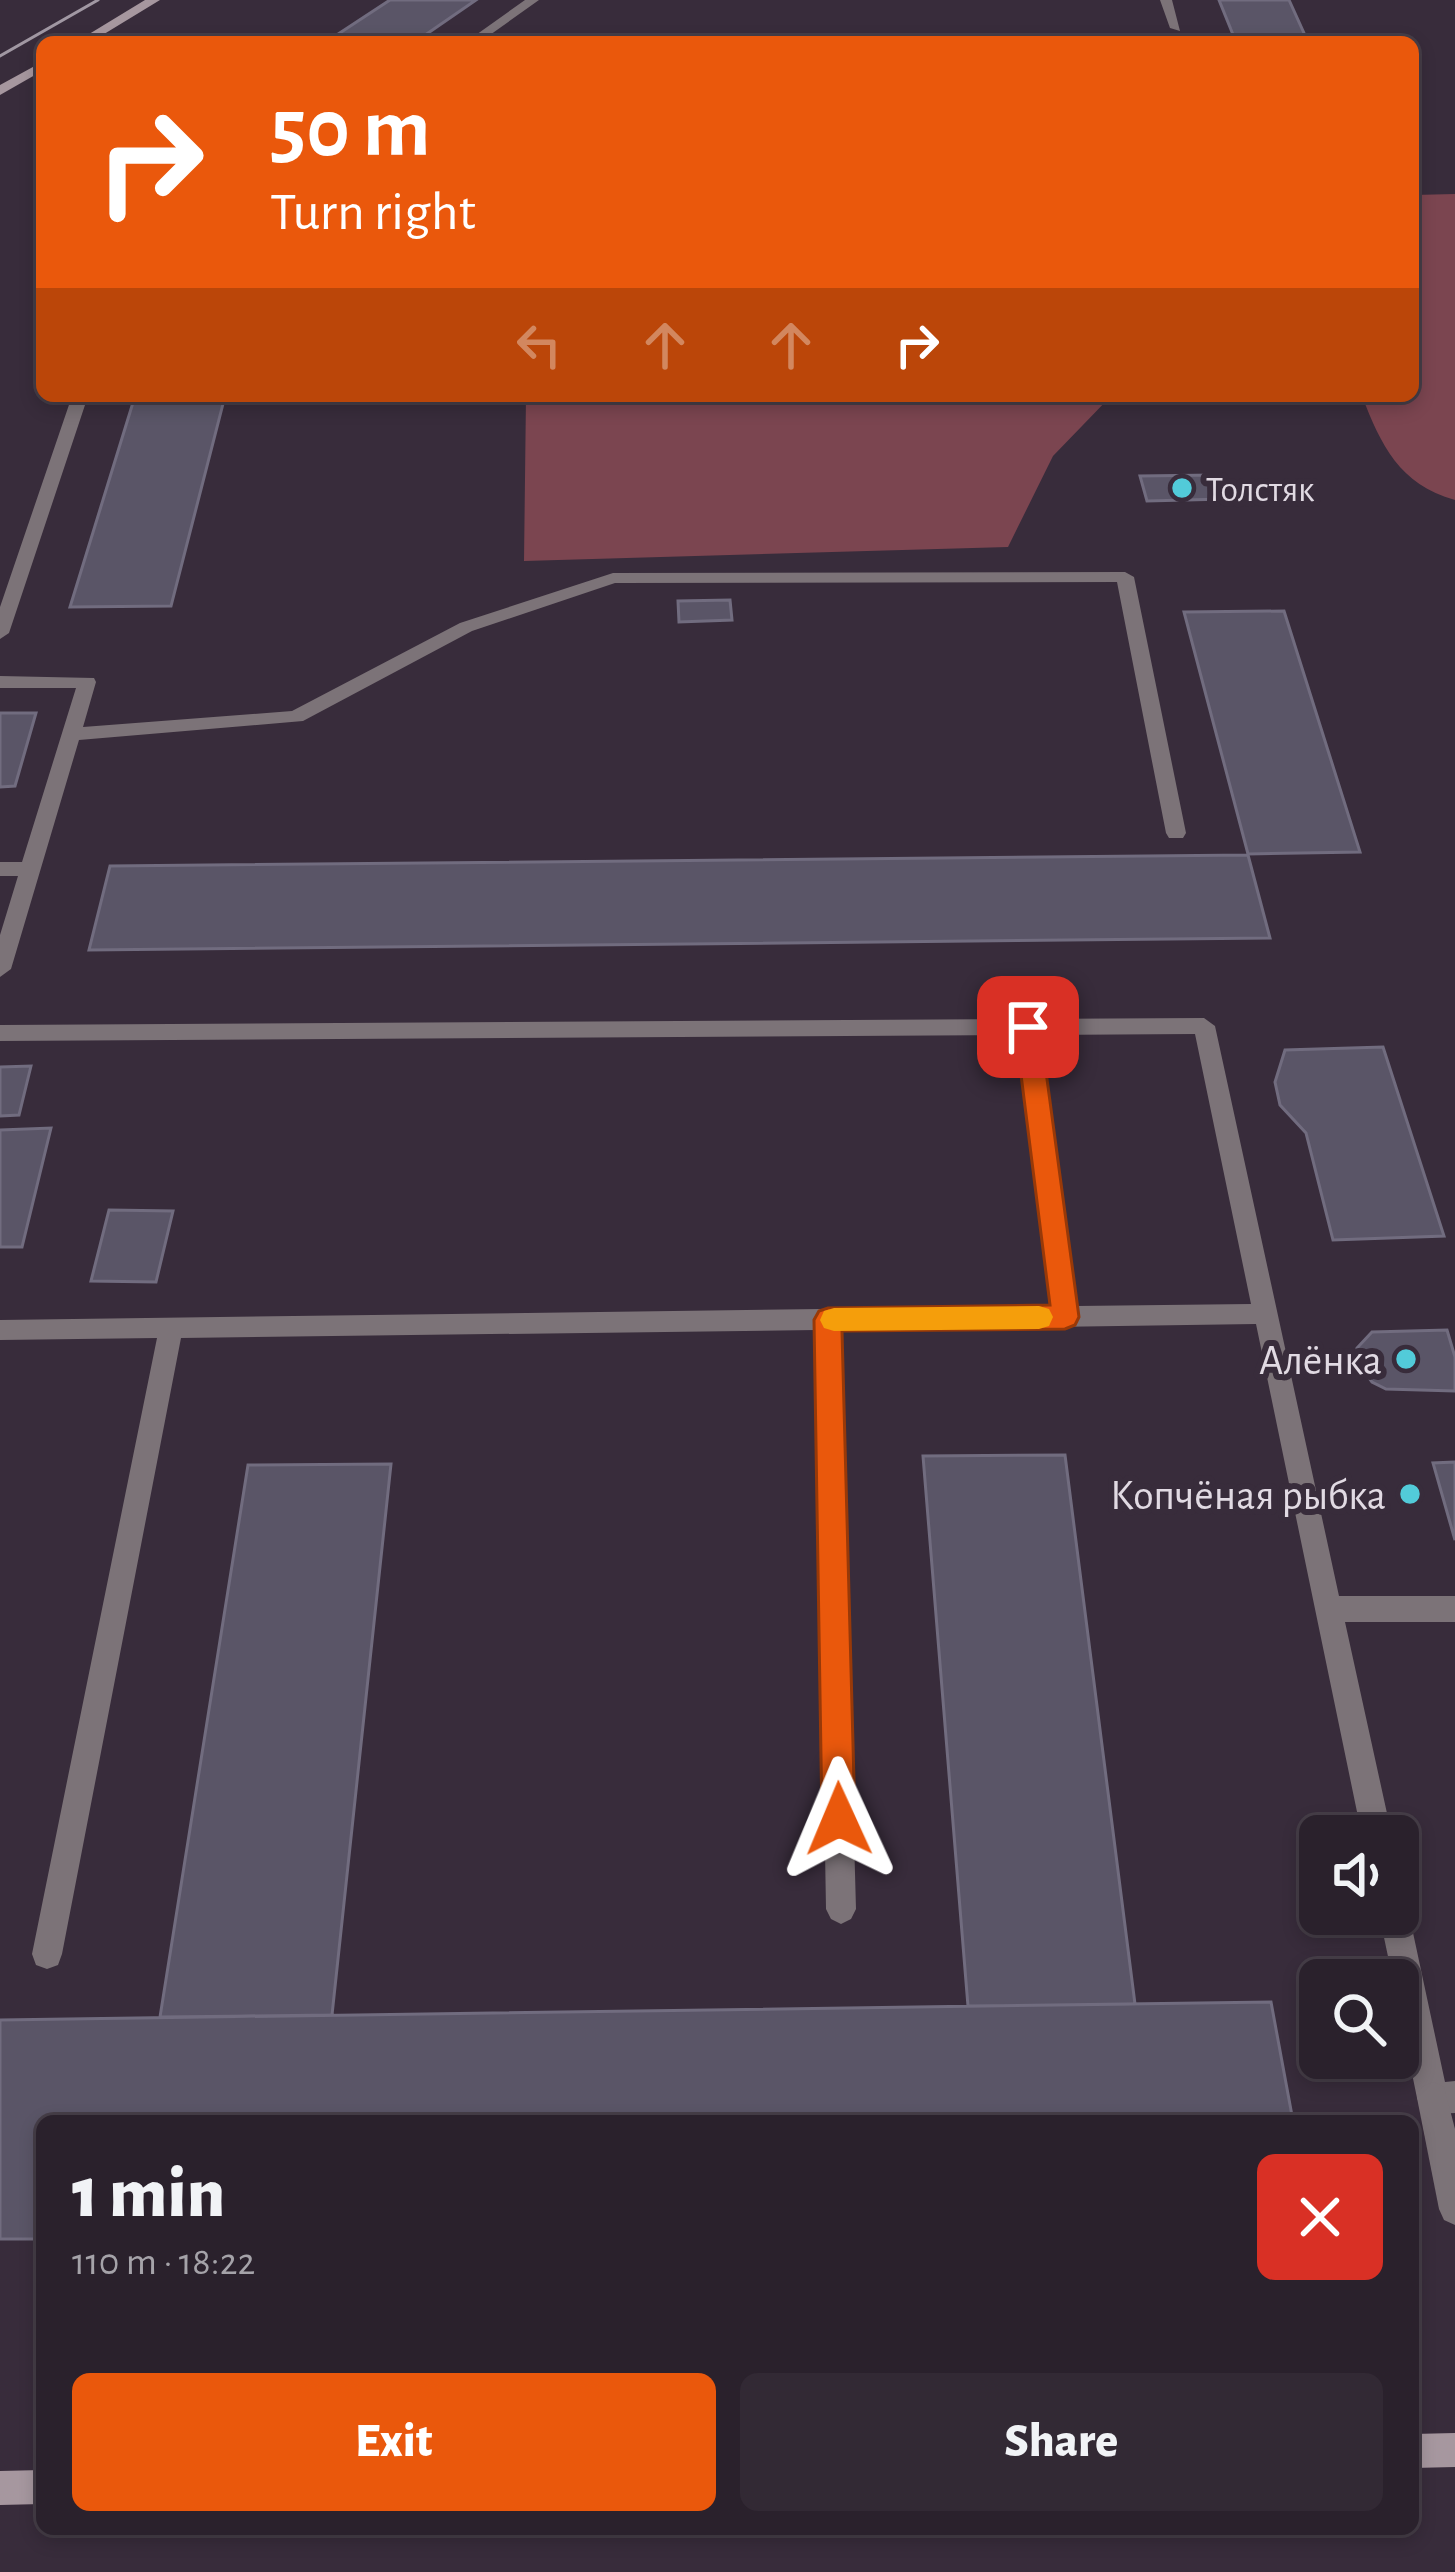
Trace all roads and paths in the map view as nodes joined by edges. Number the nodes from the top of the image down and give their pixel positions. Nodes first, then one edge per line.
1 (154, 0) edge
2 (533, 0) edge
3 (1166, 0) edge
4 (1176, 28) dead end
5 (92, 36) edge
6 (481, 36) edge
7 (36, 70) edge
8 (0, 92) edge
9 (78, 402) edge
10 (0, 633) edge
11 (0, 682) edge
12 (71, 734) junction
13 (1176, 833) dead end
14 (30, 868) junction
15 (0, 869) edge
16 (0, 969) edge
17 (1028, 1027) junction
18 (0, 1033) edge
19 (1265, 1314) junction
20 (1065, 1317) junction
21 (828, 1320) junction
22 (171, 1328) junction
23 (0, 1330) edge
24 (1328, 1609) junction
25 (1455, 1609) edge
26 (1372, 1815) edge
27 (841, 1909) dead end
28 (1400, 1935) edge
29 (47, 1954) dead end
30 (1444, 2097) edge
31 (1455, 2209) edge
32 (1455, 2450) edge
33 (1419, 2451) edge
34 (36, 2487) edge
35 (0, 2488) edge

1 - 5 main road
2 - 6 street
3 - 4 street
7 - 8 main road
9 - 10 street
11 - 12 street
12 - 13 street
12 - 14 street
14 - 15 street
14 - 16 street
17 - 18 street
17 - 19 street
17 - 20 street
19 - 20 street
19 - 24 street
20 - 21 street
21 - 22 street
21 - 27 street
22 - 23 street
22 - 29 street
24 - 25 street
24 - 26 street
28 - 30 street
30 - 31 street
32 - 33 main road
34 - 35 main road

